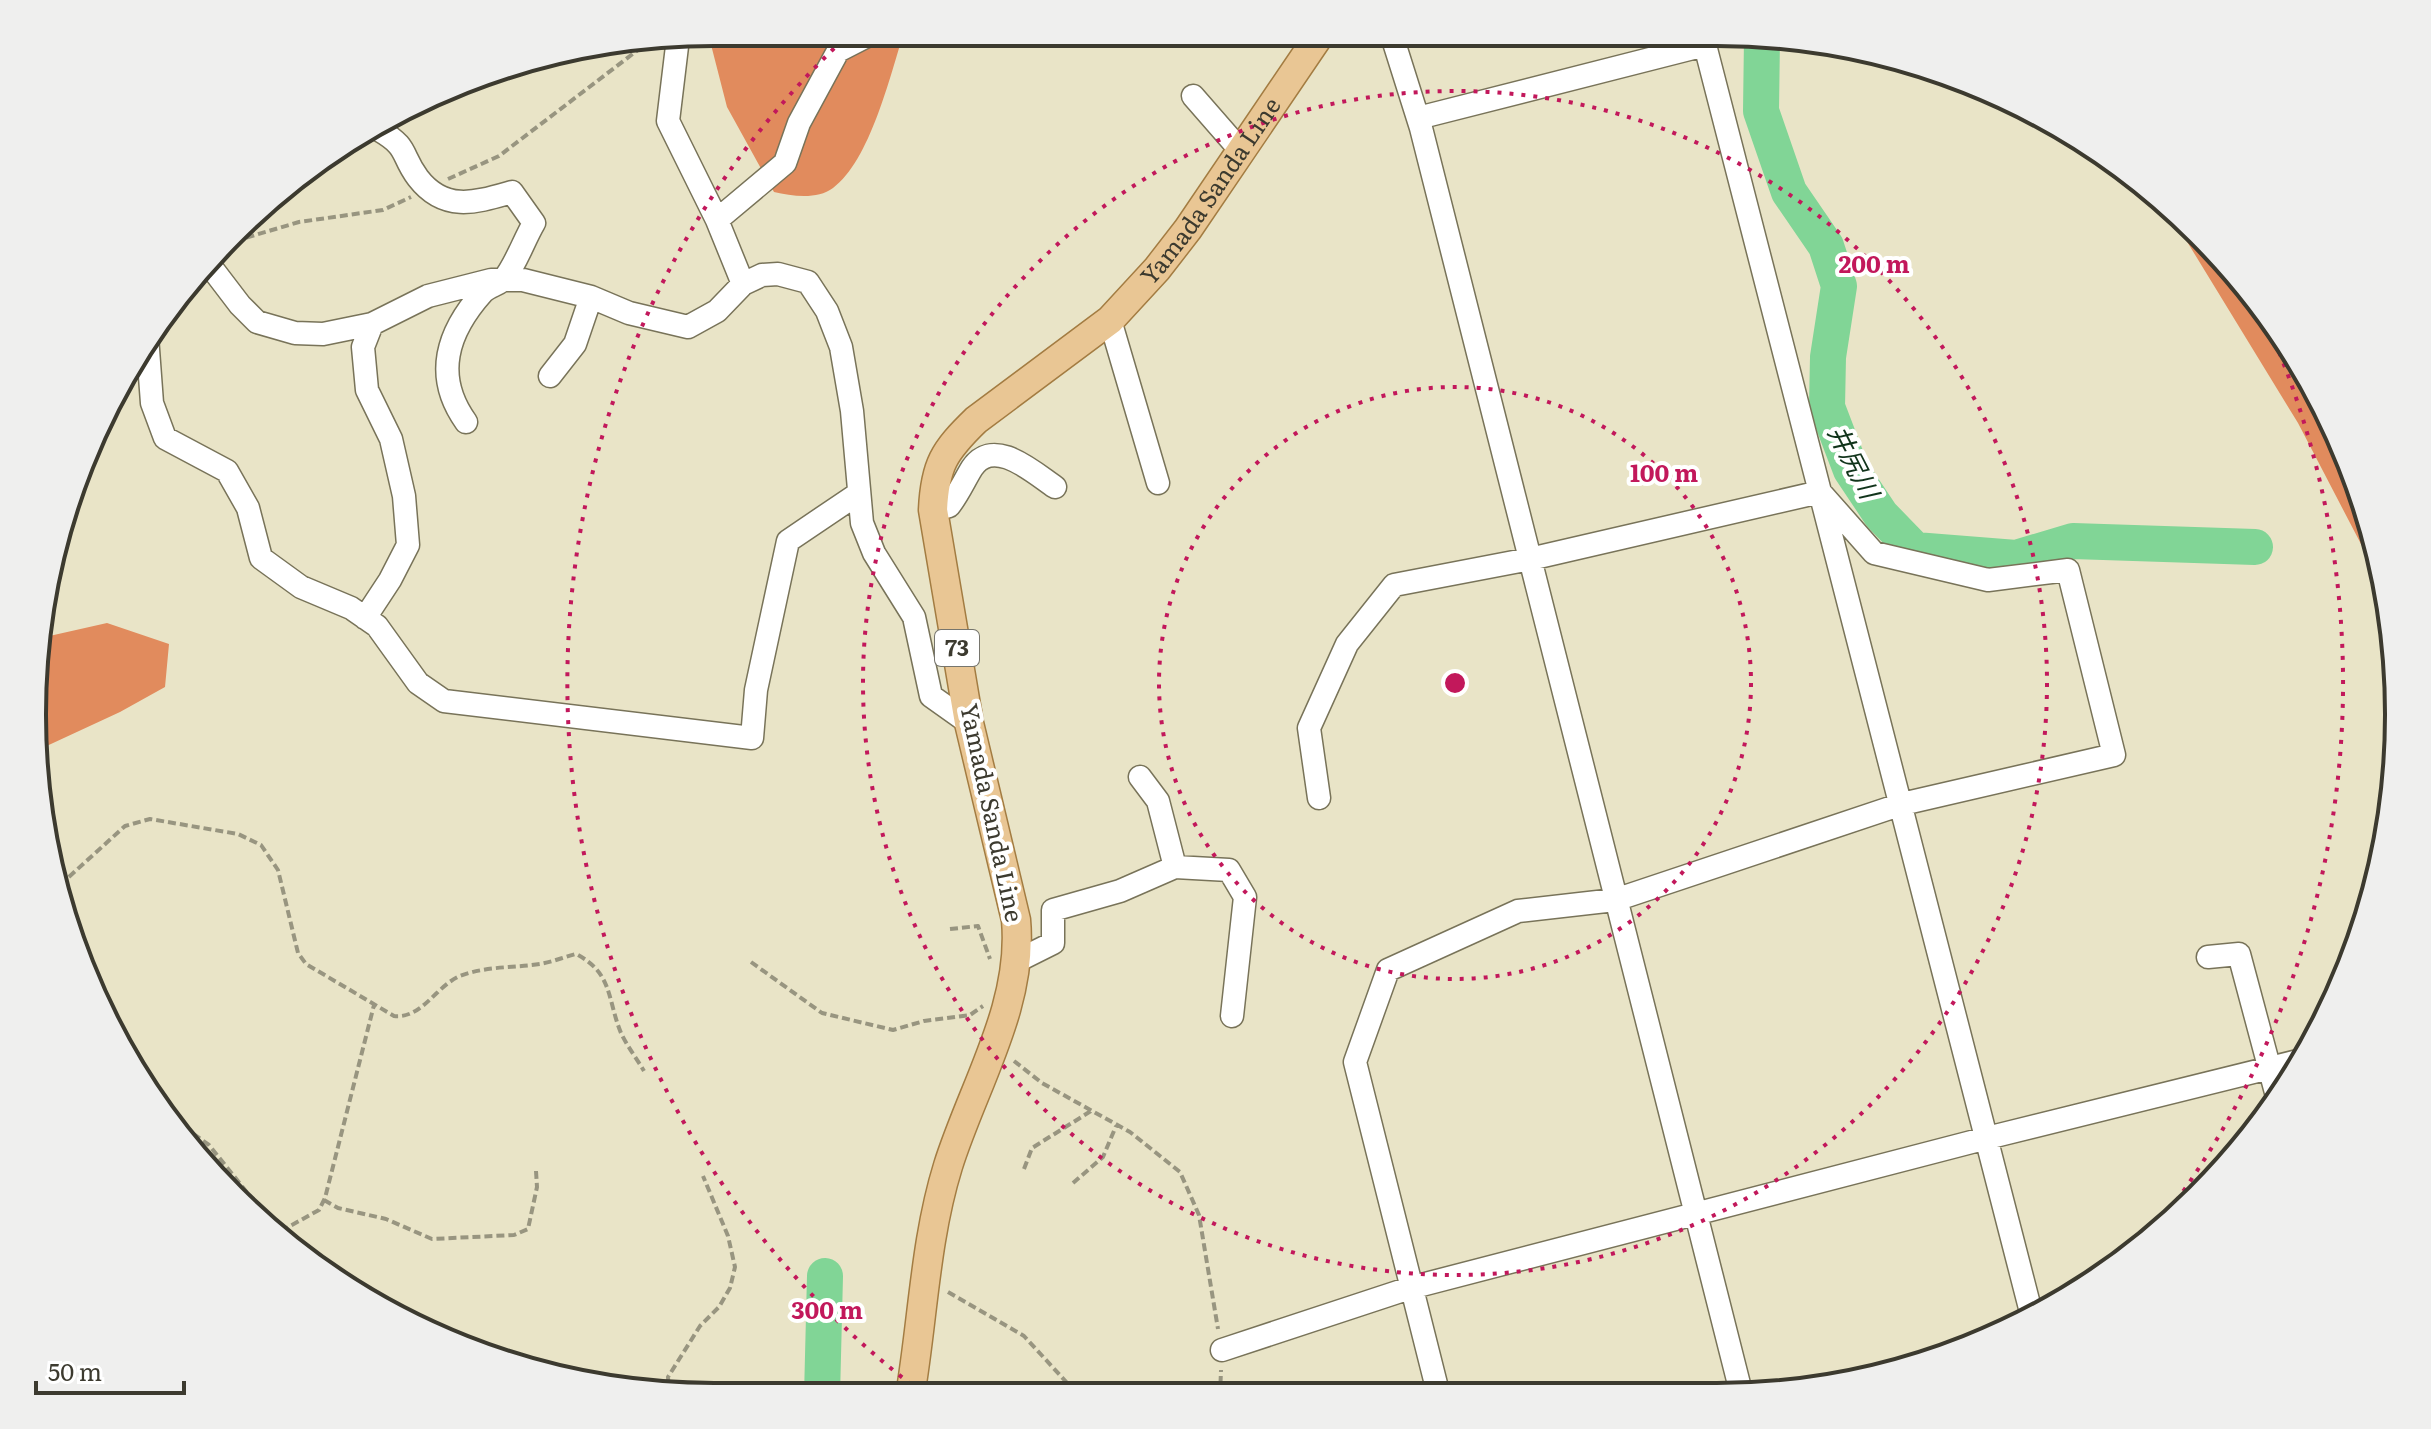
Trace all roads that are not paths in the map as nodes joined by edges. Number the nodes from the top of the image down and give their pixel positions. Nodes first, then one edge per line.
1 (848, 46) edge
2 (1312, 46) edge
3 (1395, 46) edge
4 (1679, 46) edge
5 (1706, 46) edge
6 (677, 47) edge
7 (1193, 96) dead end
8 (1418, 118) junction
9 (385, 133) edge
10 (1241, 151) junction
11 (717, 220) junction
12 (214, 271) edge
13 (503, 280) junction
14 (743, 284) junction
15 (591, 297) junction
16 (1110, 320) junction
17 (372, 324) junction
18 (149, 359) edge
19 (550, 376) dead end
20 (466, 422) dead end
21 (1158, 483) dead end
22 (1055, 487) dead end
23 (1820, 492) junction
24 (859, 493) junction
25 (933, 510) junction
26 (1530, 559) junction
27 (365, 618) junction
28 (969, 723) junction
29 (1140, 777) dead end
30 (1319, 798) dead end
31 (1902, 804) junction
32 (1175, 867) junction
33 (1615, 900) junction
34 (2208, 957) dead end
35 (1017, 961) junction
36 (1232, 1016) dead end
37 (2286, 1064) edge
38 (2269, 1068) junction
39 (2273, 1084) edge
40 (1987, 1138) junction
41 (1698, 1214) junction
42 (1410, 1288) junction
43 (2029, 1305) edge
44 (1222, 1350) road end
45 (1739, 1382) edge
46 (912, 1383) edge
47 (1436, 1383) edge

1 - 11 street
2 - 10 main road, Yamada Sanda Line / 73
3 - 8 street
4 - 8 street
5 - 23 street
6 - 11 street
7 - 10 street
8 - 26 street
9 - 13 street
10 - 16 main road, Yamada Sanda Line / 73
11 - 14 street
12 - 17 street
13 - 15 street
13 - 17 street
13 - 20 street
14 - 15 street
14 - 24 street
15 - 19 street
16 - 21 street
16 - 25 main road, Yamada Sanda Line / 73
17 - 27 street
18 - 27 street
22 - 25 street
23 - 26 street
23 - 31 street
23 - 31 street
24 - 27 street
24 - 28 street
25 - 28 main road, Yamada Sanda Line / 73
26 - 30 street
26 - 33 street
28 - 35 main road, Yamada Sanda Line / 73
29 - 32 street
31 - 33 street
31 - 40 street
32 - 35 street
32 - 36 street
33 - 41 street
33 - 42 street
34 - 38 street
35 - 46 main road, Yamada Sanda Line / 73
37 - 38 street
38 - 39 street
38 - 40 street
40 - 41 street
40 - 43 street
41 - 42 street
41 - 45 street
42 - 44 street
42 - 47 street

